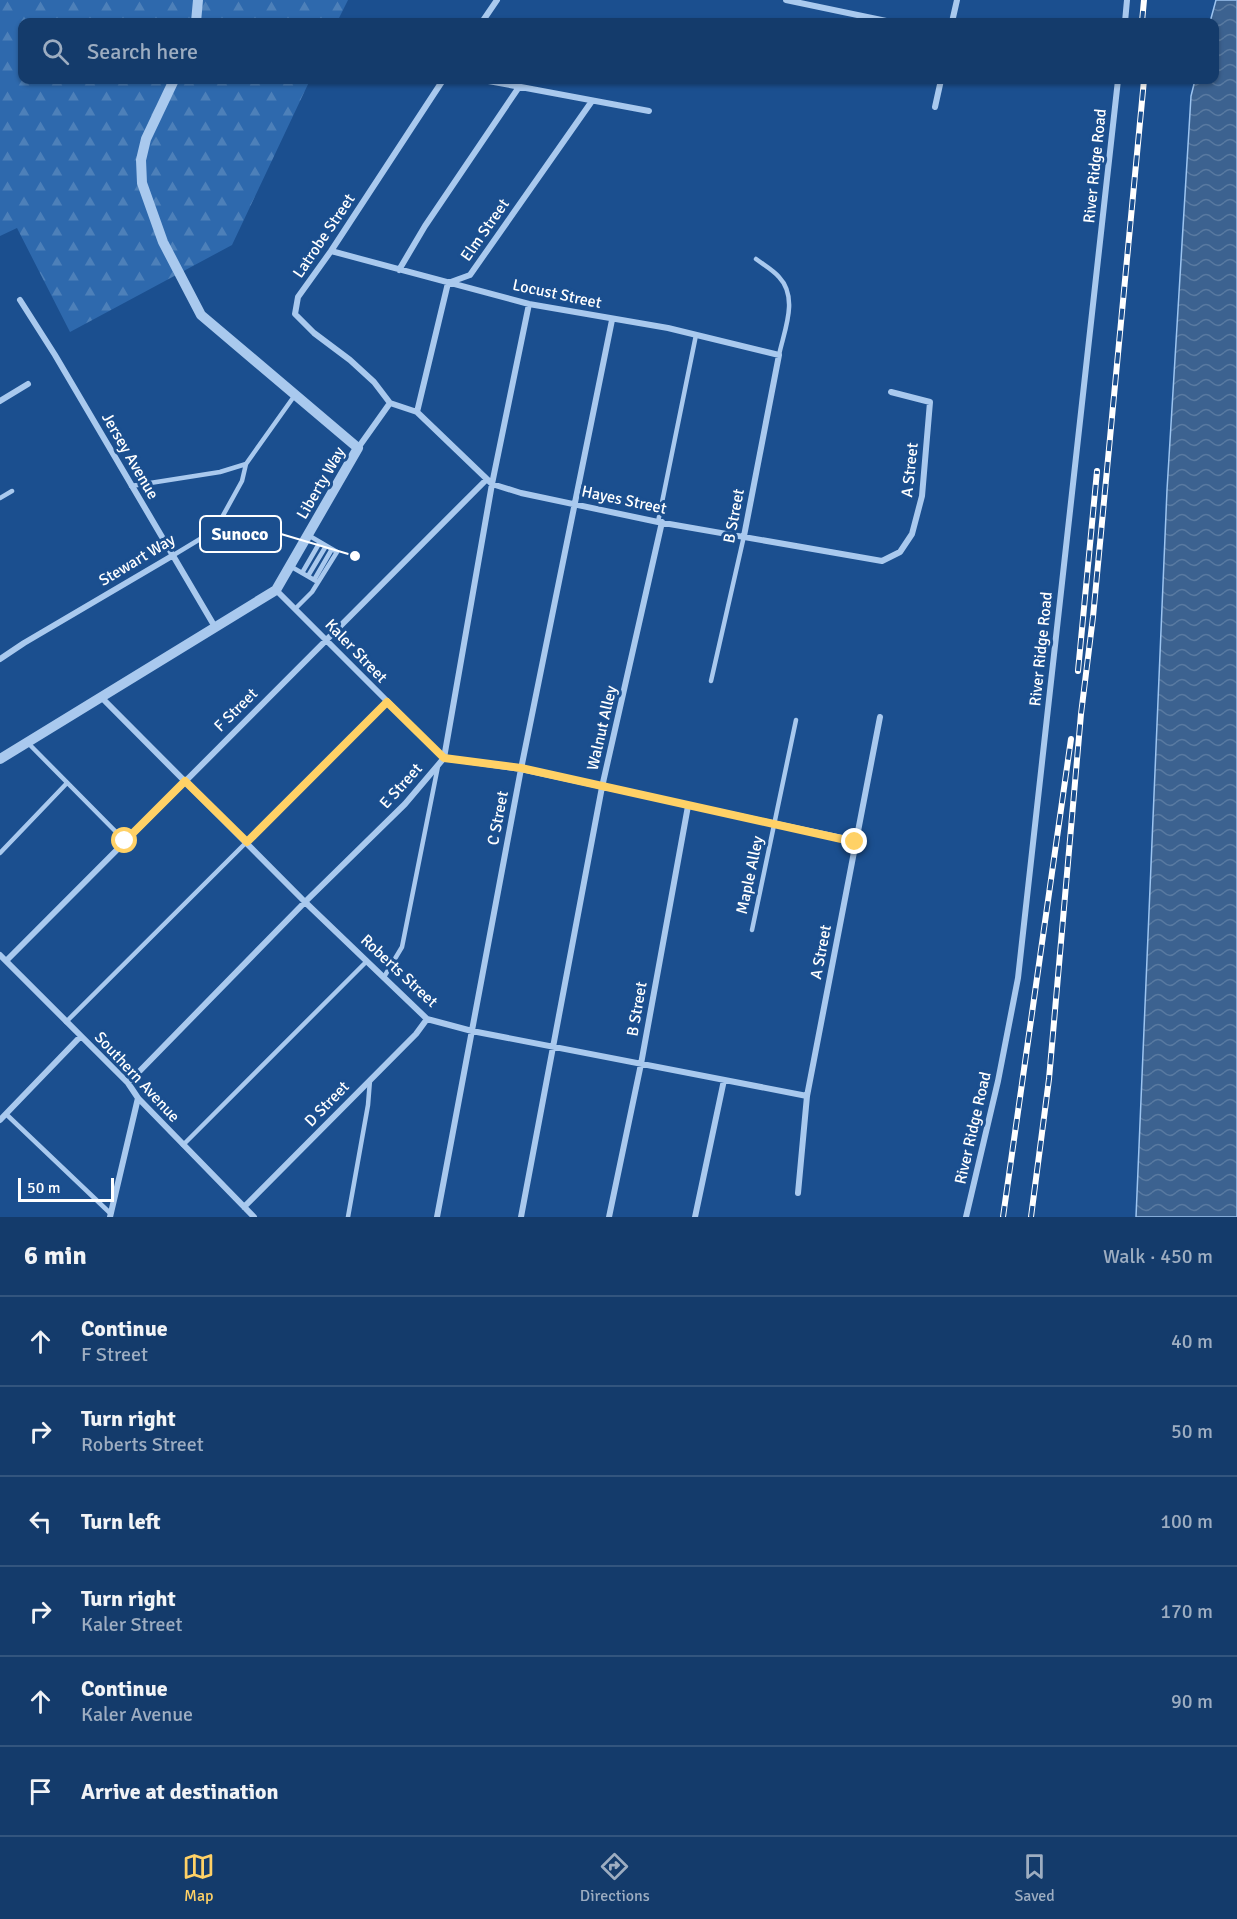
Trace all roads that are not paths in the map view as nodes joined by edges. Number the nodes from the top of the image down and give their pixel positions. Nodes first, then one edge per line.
1 (198, 0) edge
2 (497, 0) edge
3 (786, 0) edge
4 (957, 0) edge
5 (1127, 0) edge
6 (807, 2) edge
7 (196, 18) edge
8 (485, 18) edge
9 (874, 18) edge
10 (953, 18) edge
11 (1125, 18) edge
12 (172, 84) edge
13 (440, 84) edge
14 (504, 84) edge
15 (940, 84) edge
16 (1118, 84) edge
17 (519, 87) junction
18 (592, 101) junction
19 (935, 107) dead end
20 (649, 111) dead end
21 (331, 251) junction
22 (756, 259) dead end
23 (399, 270) junction
24 (448, 283) junction
25 (20, 300) dead end
26 (529, 304) junction
27 (612, 320) junction
28 (696, 334) junction
29 (779, 355) junction
30 (28, 384) dead end
31 (891, 392) dead end
32 (295, 395) junction
33 (0, 401) edge
34 (390, 403) junction
35 (417, 412) junction
36 (358, 448) junction
37 (246, 464) junction
38 (489, 482) junction
39 (131, 486) junction
40 (12, 491) dead end
41 (0, 498) edge
42 (573, 503) junction
43 (660, 522) junction
44 (308, 535) junction
45 (744, 536) junction
46 (320, 542) junction
47 (326, 546) junction
48 (172, 556) junction
49 (882, 561) joint
50 (290, 566) junction
51 (302, 573) junction
52 (308, 576) junction
53 (316, 581) junction
54 (276, 590) junction
55 (295, 609) junction
56 (215, 627) junction
57 (326, 640) junction
58 (0, 659) edge
59 (711, 681) dead end
60 (102, 698) junction
61 (387, 702) junction
62 (880, 717) dead end
63 (796, 720) dead end
64 (28, 742) junction
65 (444, 758) junction
66 (0, 759) edge
67 (438, 764) junction
68 (521, 768) junction
69 (185, 781) junction
70 (67, 783) junction
71 (602, 787) junction
72 (688, 806) junction
73 (775, 824) junction
74 (125, 841) junction
75 (247, 842) junction
76 (855, 842) junction
77 (0, 853) edge
78 (305, 902) junction
79 (752, 930) dead end
80 (0, 955) edge
81 (6, 961) junction
82 (367, 961) junction
83 (384, 977) junction
84 (428, 1019) junction
85 (66, 1022) junction
86 (472, 1030) junction
87 (80, 1037) junction
88 (555, 1047) junction
89 (641, 1064) junction
90 (370, 1080) junction
91 (724, 1080) junction
92 (128, 1083) junction
93 (807, 1096) junction
94 (138, 1098) junction
95 (6, 1114) junction
96 (0, 1120) edge
97 (183, 1145) junction
98 (798, 1193) dead end
99 (244, 1207) junction
100 (110, 1215) edge
101 (252, 1216) edge
102 (348, 1217) edge
103 (437, 1217) edge
104 (521, 1217) edge
105 (609, 1217) edge
106 (695, 1217) edge
107 (966, 1217) edge

1 - 7 street
2 - 8 street
3 - 6 street
4 - 10 street
5 - 11 street
6 - 9 street
12 - 32 street, Liberty Way
13 - 21 street, Latrobe Street
14 - 17 street
15 - 19 street
16 - 107 street, River Ridge Road
17 - 18 street
17 - 23 street
18 - 20 street
18 - 24 street, Elm Street
21 - 23 street, Locust Street
21 - 34 street, Latrobe Street
22 - 29 lane
23 - 24 street, Locust Street
24 - 26 street, Locust Street
24 - 35 street
25 - 39 street, Jersey Avenue
26 - 27 street, Locust Street
26 - 38 street, E Street
27 - 28 street, Locust Street
27 - 42 street, C Street
28 - 29 street, Locust Street
28 - 43 lane
29 - 45 street, B Street
30 - 33 street
31 - 49 street, A Street
32 - 36 street, Liberty Way
32 - 37 lane, Stewart Way
34 - 35 street, Hayes Street
34 - 36 street
35 - 38 street, Hayes Street
36 - 44 street, Liberty Way
37 - 39 lane
37 - 48 lane, Stewart Way
38 - 42 street, Hayes Street
38 - 57 street, F Street
38 - 65 street, E Street
39 - 48 street, Jersey Avenue
40 - 41 lane
42 - 43 street, Hayes Street
42 - 68 street, C Street
43 - 45 street, Hayes Street
43 - 71 street, Walnut Alley
44 - 46 lane
44 - 50 street, Liberty Way
45 - 49 street, Hayes Street
45 - 59 lane, B Street
46 - 47 lane
46 - 51 lane
47 - 52 lane
47 - 53 lane
48 - 56 street, Jersey Avenue
48 - 58 street, Stewart Way
50 - 51 lane
50 - 54 street, Liberty Way
51 - 52 lane
52 - 53 lane
53 - 55 lane
54 - 55 street, Kaler Street
54 - 56 street, Liberty Way
55 - 57 street, Kaler Street
56 - 60 street, Liberty Way
57 - 61 street, Kaler Street
57 - 69 street, F Street
60 - 64 street, Liberty Way
60 - 69 street, Roberts Street
61 - 65 street, Kaler Street
61 - 75 lane
62 - 76 street, A Street
63 - 73 lane, Maple Alley
64 - 66 street, Liberty Way
64 - 70 lane
65 - 67 street, E Street
65 - 68 street
67 - 78 street, E Street
67 - 83 lane
68 - 71 street
68 - 86 street, C Street
69 - 74 street, F Street
69 - 75 street, Roberts Street
70 - 74 lane
70 - 77 lane
71 - 72 street
71 - 88 street, Walnut Alley
72 - 73 street
72 - 89 street, B Street
73 - 76 street
73 - 79 lane, Maple Alley
74 - 81 street, F Street
75 - 78 street, Roberts Street
75 - 85 lane
76 - 93 street, A Street
78 - 82 street, Roberts Street
78 - 92 street, E Street
80 - 81 street, Southern Avenue
81 - 85 street, Southern Avenue
82 - 83 street, Roberts Street
82 - 97 lane
83 - 84 street, Roberts Street
84 - 86 street, Roberts Street
84 - 90 street, D Street
85 - 87 street, Southern Avenue
86 - 88 street, Roberts Street
86 - 103 street, C Street
87 - 92 street, Southern Avenue
87 - 95 street
88 - 89 street, Roberts Street
88 - 104 street
89 - 91 street, Roberts Street
89 - 105 street, B Street
90 - 99 street, D Street
90 - 102 lane
91 - 93 street, Roberts Street
91 - 106 street
92 - 94 street, Southern Avenue
93 - 98 street, A Street
94 - 97 street, Southern Avenue
94 - 100 street
95 - 96 street
95 - 100 lane
97 - 99 street, Southern Avenue
99 - 101 street, Southern Avenue

